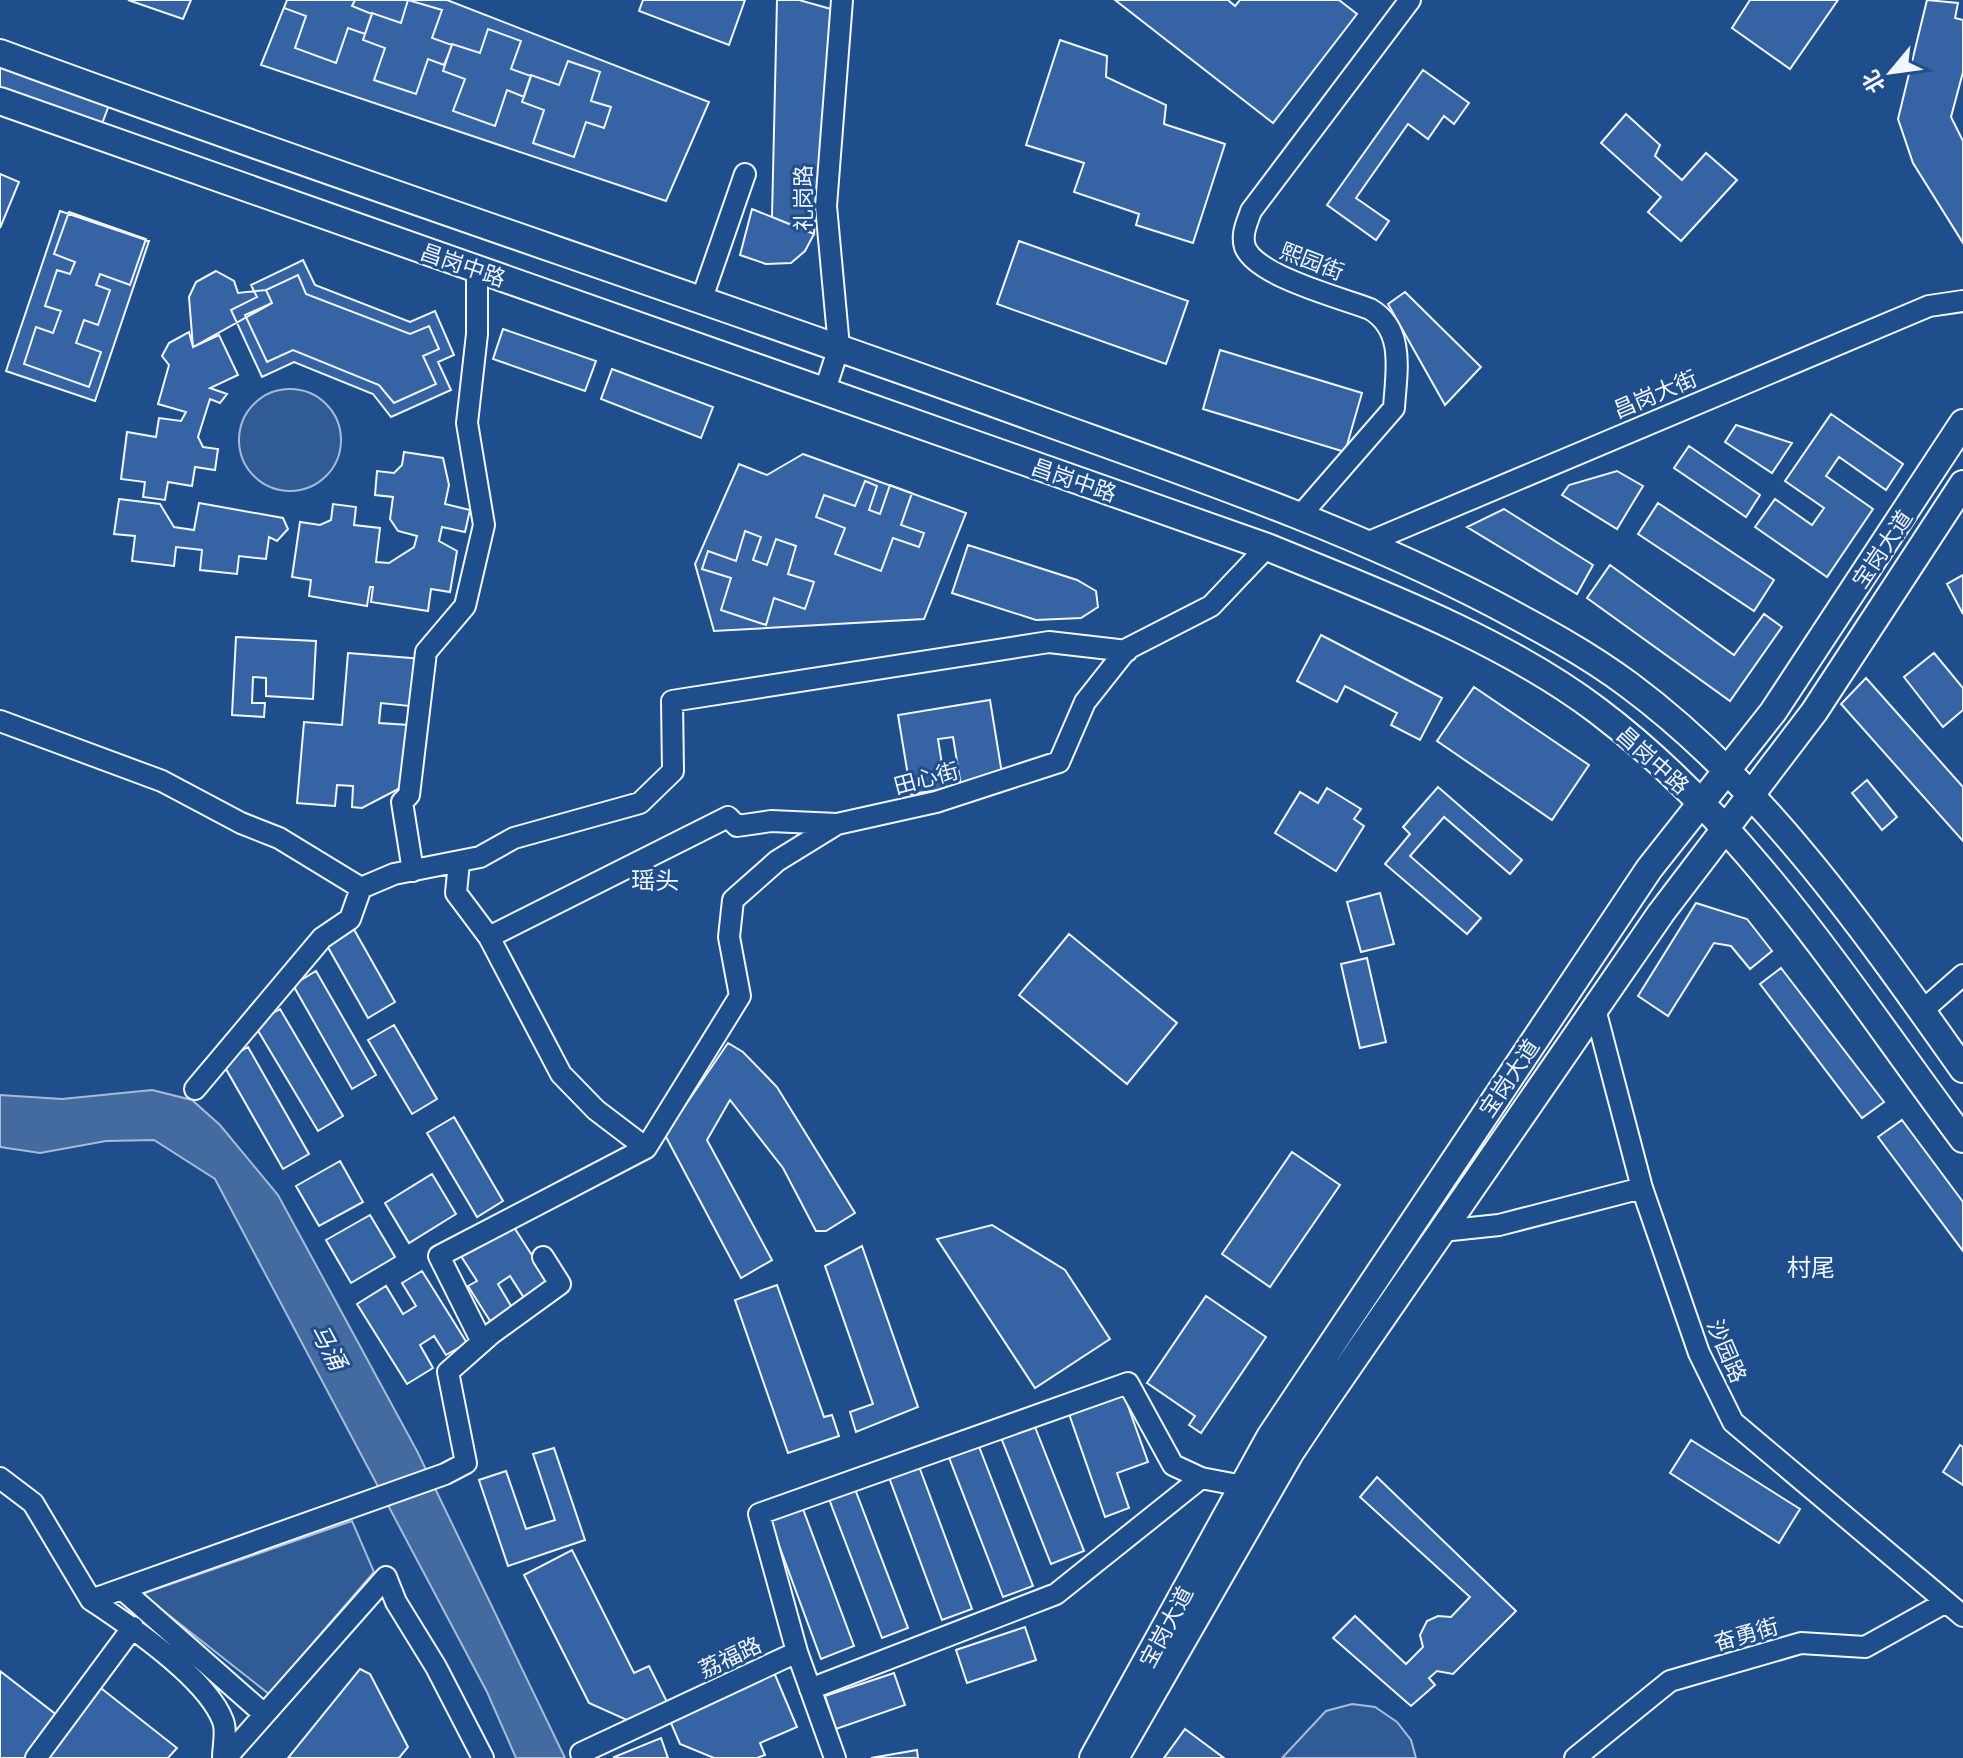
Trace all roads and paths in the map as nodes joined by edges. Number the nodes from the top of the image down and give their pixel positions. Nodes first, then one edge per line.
1 (842, 0) edge
2 (1410, 0) edge
3 (0, 53) edge
4 (0, 101) edge
5 (745, 174) dead end
6 (477, 271) junction
7 (701, 301) junction
8 (1963, 301) edge
9 (839, 347) junction
10 (935, 382) junction
11 (824, 393) junction
12 (1963, 423) edge
13 (918, 425) junction
14 (1963, 484) edge
15 (1300, 516) junction
16 (1369, 542) junction
17 (1267, 547) junction
18 (1127, 651) junction
19 (0, 721) edge
20 (1726, 768) junction
21 (1749, 793) junction
22 (1699, 800) junction
23 (837, 824) junction
24 (1724, 826) junction
25 (459, 862) junction
26 (413, 871) junction
27 (361, 888) junction
28 (489, 937) junction
29 (1963, 975) edge
30 (1595, 1009) junction
31 (1922, 1011) junction
32 (1963, 1069) edge
33 (195, 1089) dead end
34 (1963, 1139) edge
35 (646, 1148) junction
36 (1642, 1188) junction
37 (1442, 1231) junction
38 (543, 1257) dead end
39 (482, 1342) junction
40 (0, 1478) edge
41 (1201, 1478) junction
42 (1243, 1486) junction
43 (122, 1589) junction
44 (91, 1600) junction
45 (1946, 1602) junction
46 (1963, 1616) edge
47 (133, 1627) junction
48 (797, 1652) junction
49 (810, 1689) junction
50 (264, 1714) junction
51 (581, 1753) dead end
52 (36, 1758) edge
53 (224, 1758) edge
54 (483, 1758) edge
55 (835, 1758) edge
56 (1093, 1758) edge
57 (1115, 1758) edge
58 (1575, 1758) edge

1 - 9 street, 礼岗路
2 - 15 street, 熙园街
3 - 7 main road, 昌岗中路
4 - 6 main road, 昌岗中路
5 - 7 street
6 - 11 main road, 昌岗中路
6 - 26 street
7 - 9 main road, 昌岗中路
8 - 16 street, 昌岗大街
9 - 10 main road, 昌岗中路
9 - 11 street, 礼岗路
10 - 13 main road
10 - 15 main road, 昌岗中路
11 - 13 main road, 昌岗中路
12 - 20 main road, 宝岗大道
13 - 17 main road, 昌岗中路
14 - 21 main road, 宝岗大道
15 - 16 main road, 昌岗中路
16 - 20 main road, 昌岗中路
17 - 18 street, 田心街
17 - 22 main road, 昌岗中路
18 - 23 street, 田心街
18 - 25 street
19 - 27 street
20 - 21 main road, 昌岗中路
20 - 22 main road, 宝岗大道
21 - 24 main road, 宝岗大道
21 - 31 main road, 昌岗中路
22 - 24 main road, 昌岗中路
22 - 42 main road, 宝岗大道
23 - 28 street
23 - 35 street, 田心街
24 - 30 main road, 宝岗大道
24 - 34 main road, 昌岗中路
25 - 26 street
25 - 28 street
26 - 27 street
27 - 33 street
28 - 35 street
29 - 31 street
30 - 36 street, 沙园路
30 - 37 main road, 宝岗大道
31 - 32 main road, 昌岗中路
35 - 39 street
36 - 37 street
36 - 45 street, 沙园路
37 - 57 main road, 宝岗大道
38 - 39 street
39 - 43 street
40 - 44 street
41 - 42 street
41 - 48 street
41 - 49 street
42 - 56 main road, 宝岗大道
43 - 44 street
43 - 50 street
44 - 47 street
45 - 46 street, 沙园路
45 - 58 street, 奋勇街
47 - 52 street
47 - 53 street
48 - 49 street, 荔福路
48 - 51 street, 荔福路
49 - 55 street, 荔福路
50 - 53 street
50 - 54 street

